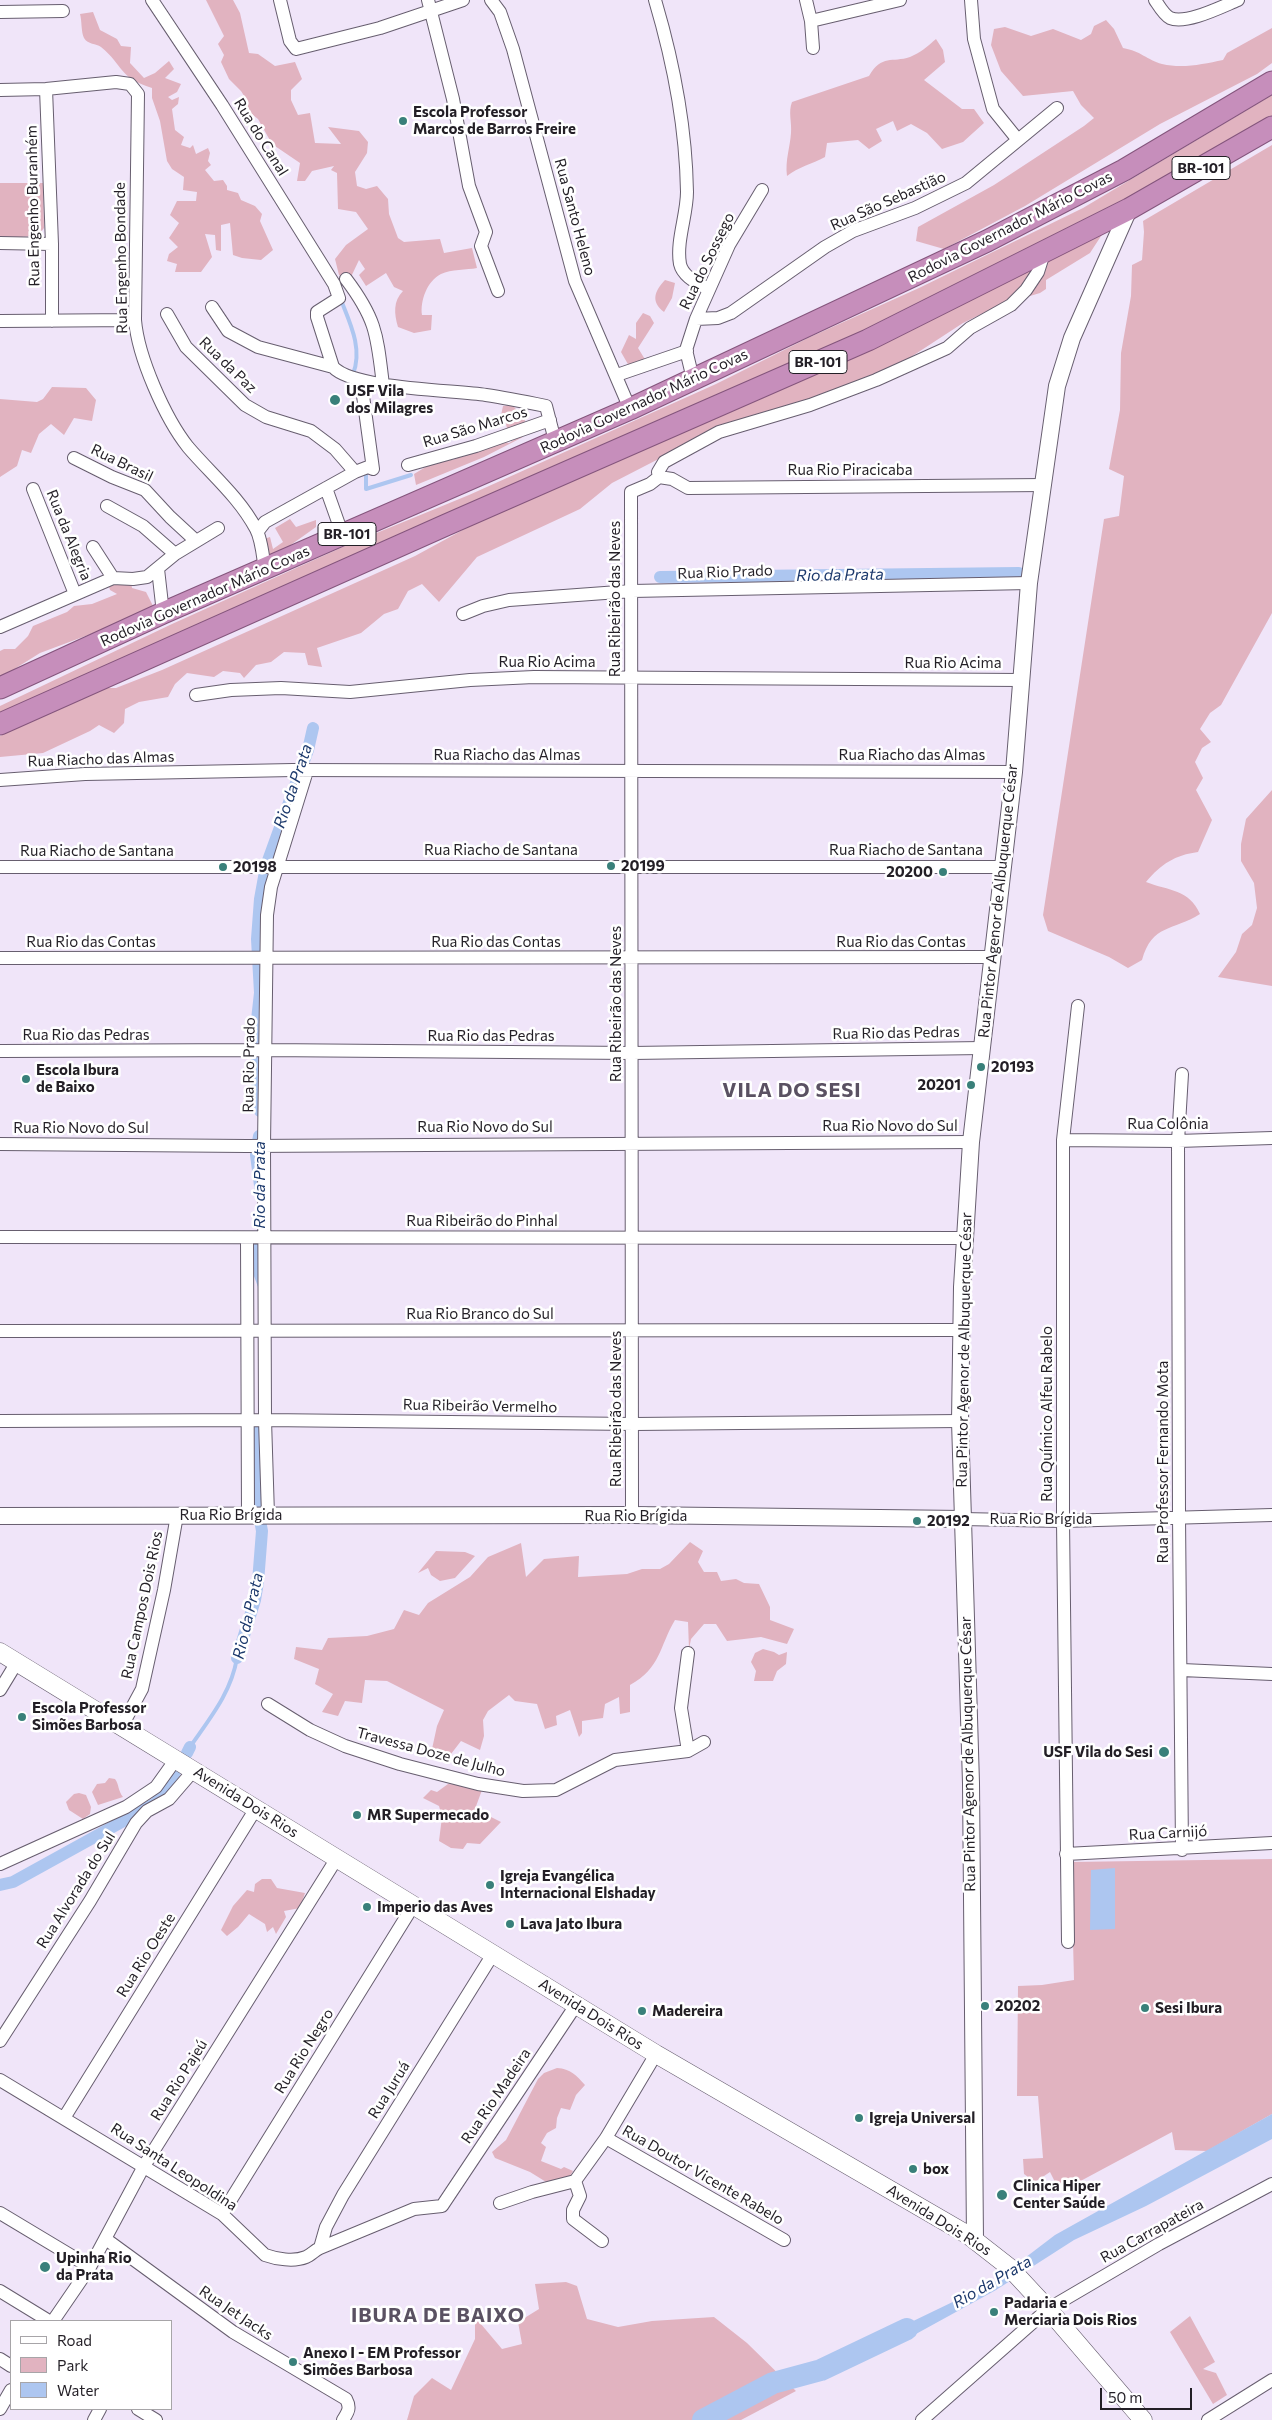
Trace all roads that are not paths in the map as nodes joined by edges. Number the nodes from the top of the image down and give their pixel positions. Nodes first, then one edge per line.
1 (152, 0) edge
2 (280, 0) edge
3 (463, 0) edge
4 (491, 0) edge
5 (655, 0) edge
6 (806, 0) edge
7 (971, 0) edge
8 (1155, 0) edge
9 (1238, 0) edge
10 (894, 1) edge
11 (430, 6) edge
12 (64, 11) dead end
13 (0, 12) edge
14 (811, 21) junction
15 (813, 48) dead end
16 (1272, 74) edge
17 (1272, 82) edge
18 (0, 90) edge
19 (46, 90) junction
20 (1249, 98) junction
21 (1057, 108) dead end
22 (1272, 127) edge
23 (1018, 140) junction
24 (762, 190) dead end
25 (1129, 208) junction
26 (0, 243) edge
27 (52, 244) junction
28 (1044, 253) junction
29 (346, 279) dead end
30 (708, 289) junction
31 (498, 292) dead end
32 (212, 307) dead end
33 (167, 314) dead end
34 (696, 319) junction
35 (135, 320) junction
36 (0, 321) edge
37 (52, 321) junction
38 (687, 351) junction
39 (333, 367) junction
40 (616, 376) junction
41 (693, 379) junction
42 (355, 380) junction
43 (383, 385) junction
44 (630, 409) junction
45 (550, 420) junction
46 (558, 441) junction
47 (74, 458) dead end
48 (408, 465) dead end
49 (364, 470) junction
50 (659, 477) junction
51 (1044, 485) junction
52 (326, 488) junction
53 (33, 489) dead end
54 (107, 506) dead end
55 (218, 528) dead end
56 (258, 531) junction
57 (343, 536) junction
58 (196, 541) junction
59 (92, 547) dead end
60 (175, 554) junction
61 (158, 569) junction
62 (265, 570) junction
63 (113, 578) junction
64 (1029, 583) junction
65 (632, 591) junction
66 (75, 594) junction
67 (163, 613) junction
68 (463, 614) dead end
69 (0, 627) edge
70 (631, 678) junction
71 (1020, 680) junction
72 (0, 688) edge
73 (196, 695) dead end
74 (0, 724) edge
75 (302, 771) junction
76 (632, 772) junction
77 (1014, 772) junction
78 (0, 780) edge
79 (633, 866) junction
80 (0, 867) edge
81 (1003, 867) junction
82 (272, 868) junction
83 (992, 957) junction
84 (0, 958) edge
85 (265, 958) junction
86 (633, 959) junction
87 (1078, 1006) dead end
88 (982, 1048) junction
89 (259, 1050) junction
90 (0, 1051) edge
91 (632, 1053) junction
92 (1182, 1074) dead end
93 (1272, 1138) edge
94 (1063, 1140) junction
95 (1178, 1141) junction
96 (971, 1142) junction
97 (632, 1143) junction
98 (0, 1144) edge
99 (259, 1145) junction
100 (0, 1237) edge
101 (265, 1237) junction
102 (633, 1238) junction
103 (964, 1238) junction
104 (248, 1239) junction
105 (632, 1329) junction
106 (961, 1330) junction
107 (0, 1331) edge
108 (257, 1331) junction
109 (256, 1420) junction
110 (0, 1421) edge
111 (960, 1421) junction
112 (634, 1424) junction
113 (177, 1515) junction
114 (258, 1515) junction
115 (632, 1515) junction
116 (1272, 1515) edge
117 (0, 1516) edge
118 (1179, 1516) junction
119 (962, 1518) junction
120 (1063, 1521) junction
121 (0, 1652) edge
122 (688, 1653) dead end
123 (17, 1662) junction
124 (1182, 1670) junction
125 (1272, 1674) edge
126 (0, 1690) edge
127 (268, 1704) dead end
128 (122, 1726) junction
129 (704, 1742) dead end
130 (688, 1751) junction
131 (176, 1759) junction
132 (194, 1770) junction
133 (255, 1810) junction
134 (1272, 1843) edge
135 (1182, 1850) junction
136 (1066, 1854) junction
137 (337, 1858) junction
138 (0, 1864) edge
139 (414, 1906) junction
140 (1068, 1942) dead end
141 (493, 1954) junction
142 (576, 2005) junction
143 (0, 2041) edge
144 (656, 2054) junction
145 (0, 2080) edge
146 (64, 2118) junction
147 (606, 2138) junction
148 (144, 2166) junction
149 (575, 2181) junction
150 (1272, 2184) edge
151 (500, 2203) dead end
152 (442, 2206) joint
153 (0, 2213) edge
154 (222, 2214) junction
155 (107, 2240) junction
156 (784, 2240) dead end
157 (976, 2240) junction
158 (602, 2241) dead end
159 (320, 2248) junction
160 (90, 2268) junction
161 (0, 2292) edge
162 (1048, 2308) junction
163 (47, 2320) edge
164 (54, 2320) edge
165 (1272, 2380) edge
166 (10, 2392) edge
167 (0, 2409) edge
168 (140, 2410) edge
169 (156, 2420) edge
170 (343, 2420) edge
171 (922, 2420) edge
172 (1143, 2420) edge
173 (1208, 2420) edge

1 - 39 street, Rua do Canal
2 - 11 street
3 - 11 street
4 - 40 street, Rua Santo Heleno
5 - 30 street
6 - 14 street
7 - 23 street
8 - 9 street
10 - 14 street
11 - 31 street
12 - 13 street
14 - 15 street
16 - 20 main road
17 - 20 highway, Rodovia Governador Mário Covas / BR-101
18 - 19 street
19 - 27 street, Rua Engenho Buranhém
19 - 35 street, Rua Engenho Bondade
20 - 41 highway, Rodovia Governador Mário Covas / BR-101
21 - 23 street, Rua São Sebastião
22 - 25 highway, Rodovia Governador Mário Covas / BR-101
23 - 34 street, Rua São Sebastião
24 - 30 street, Rua do Sossego
25 - 28 highway, Rodovia Governador Mário Covas / BR-101
25 - 51 street, Rua Pintor Agenor de Albuquerque César
26 - 27 street
27 - 37 street, Rua Engenho Buranhém
28 - 50 street
28 - 74 highway, Rodovia Governador Mário Covas / BR-101
29 - 43 street
30 - 34 street, Rua do Sossego
32 - 39 street
33 - 49 street, Rua da Paz
34 - 38 street, Rua do Sossego
35 - 37 street
35 - 56 street, Rua Engenho Bondade
36 - 37 street
38 - 40 street
38 - 41 street, Rua do Sossego
39 - 42 street
40 - 44 street, Rua Santo Heleno
41 - 44 highway, Rodovia Governador Mário Covas / BR-101
42 - 43 street
42 - 49 street
43 - 45 street
44 - 46 highway, Rodovia Governador Mário Covas / BR-101
45 - 46 street
45 - 48 street, Rua São Marcos
46 - 57 highway, Rodovia Governador Mário Covas / BR-101
47 - 58 street, Rua Brasil
49 - 52 street
50 - 51 street, Rua Rio Piracicaba
50 - 65 street, Rua Ribeirão das Neves
51 - 64 street, Rua Pintor Agenor de Albuquerque César
52 - 56 street
52 - 57 street
53 - 66 street, Rua da Alegria
54 - 60 street
55 - 58 street
56 - 62 street, Rua Engenho Bondade
57 - 62 highway, Rodovia Governador Mário Covas / BR-101
58 - 60 street
59 - 63 street
60 - 61 street
61 - 63 street
61 - 67 street
62 - 67 highway, Rodovia Governador Mário Covas / BR-101
63 - 66 street
64 - 65 street, Rua Rio Prado
64 - 71 street, Rua Pintor Agenor de Albuquerque César
65 - 68 street
65 - 70 street, Rua Ribeirão das Neves
66 - 69 street
67 - 72 highway, Rodovia Governador Mário Covas / BR-101
70 - 71 street, Rua Rio Acima
70 - 73 street, Rua Rio Acima
70 - 76 street, Rua Ribeirão das Neves
71 - 77 street, Rua Pintor Agenor de Albuquerque César
75 - 76 street, Rua Riacho das Almas
75 - 78 street, Rua Riacho das Almas
75 - 82 street, Rua Rio Prado
76 - 77 street, Rua Riacho das Almas
76 - 79 street, Rua Ribeirão das Neves
77 - 81 street, Rua Pintor Agenor de Albuquerque César
79 - 81 street, Rua Riacho de Santana
79 - 82 street, Rua Riacho de Santana
79 - 86 street, Rua Ribeirão das Neves
80 - 82 street, Rua Riacho de Santana
81 - 83 street, Rua Pintor Agenor de Albuquerque César
82 - 85 street, Rua Rio Prado
83 - 86 street, Rua Rio das Contas
83 - 88 street, Rua Pintor Agenor de Albuquerque César
84 - 85 street, Rua Rio das Contas
85 - 86 street, Rua Rio das Contas
85 - 89 street, Rua Rio Prado
86 - 91 street, Rua Ribeirão das Neves
87 - 94 street, Rua Químico Alfeu Rabelo
88 - 91 street, Rua Rio das Pedras
88 - 96 street, Rua Pintor Agenor de Albuquerque César
89 - 90 street, Rua Rio das Pedras
89 - 91 street, Rua Rio das Pedras
89 - 99 street, Rua Rio Prado
91 - 97 street, Rua Ribeirão das Neves
92 - 95 street, Rua Professor Fernando Mota
93 - 95 street, Rua Colônia
94 - 95 street, Rua Colônia
94 - 120 street, Rua Químico Alfeu Rabelo
95 - 118 street, Rua Professor Fernando Mota
96 - 97 street, Rua Rio Novo do Sul
96 - 103 street, Rua Pintor Agenor de Albuquerque César
97 - 99 street, Rua Rio Novo do Sul
97 - 102 street, Rua Ribeirão das Neves
98 - 99 street, Rua Rio Novo do Sul
99 - 101 street, Rua Rio Prado
100 - 104 street, Rua Ribeirão do Pinhal
101 - 102 street, Rua Ribeirão do Pinhal
101 - 104 street, Rua Ribeirão do Pinhal
101 - 108 street, Rua Rio Prado
102 - 103 street, Rua Ribeirão do Pinhal
102 - 105 street, Rua Ribeirão das Neves
103 - 106 street, Rua Pintor Agenor de Albuquerque César
104 - 108 street, Rua Rio Prado
105 - 106 street, Rua Rio Branco do Sul
105 - 108 street, Rua Rio Branco do Sul
105 - 112 street, Rua Ribeirão das Neves
106 - 111 street, Rua Pintor Agenor de Albuquerque César
107 - 108 street, Rua Rio Branco do Sul
108 - 109 street, Rua Rio Prado
108 - 109 street, Rua Rio Prado
109 - 110 street, Rua Ribeirão Vermelho
109 - 112 street, Rua Ribeirão Vermelho
109 - 114 street, Rua Rio Prado
109 - 114 street, Rua Rio Prado
111 - 112 street, Rua Ribeirão Vermelho
111 - 119 street, Rua Pintor Agenor de Albuquerque César
112 - 115 street, Rua Ribeirão das Neves
113 - 114 street, Rua Rio Brígida
113 - 117 street, Rua Rio Brígida
113 - 128 street, Rua Campos Dois Rios
114 - 115 street, Rua Rio Brígida
115 - 119 street, Rua Rio Brígida
116 - 118 street, Rua Rio Brígida
118 - 120 street, Rua Rio Brígida
118 - 124 street, Rua Professor Fernando Mota
119 - 120 street, Rua Rio Brígida
119 - 157 street, Rua Pintor Agenor de Albuquerque César
120 - 136 street, Rua Químico Alfeu Rabelo
121 - 123 main road, Avenida Dois Rios
122 - 130 street
123 - 126 street
123 - 128 main road, Avenida Dois Rios
124 - 125 street
124 - 135 street, Rua Professor Fernando Mota
127 - 130 street, Travessa Doze de Julho
128 - 131 main road, Avenida Dois Rios
129 - 130 street, Travessa Doze de Julho
131 - 132 main road, Avenida Dois Rios
131 - 138 street
132 - 133 main road, Avenida Dois Rios
132 - 143 street, Rua Alvorada do Sul
133 - 137 main road, Avenida Dois Rios
133 - 146 street, Rua Rio Oeste
134 - 135 street, Rua Carnijó
135 - 136 street, Rua Carnijó
136 - 140 street, Rua Químico Alfeu Rabelo
137 - 139 main road, Avenida Dois Rios
137 - 148 street, Rua Rio Pajeú
139 - 141 main road, Avenida Dois Rios
139 - 154 street, Rua Rio Negro
141 - 142 main road, Avenida Dois Rios
141 - 159 street, Rua Juruá
142 - 144 main road, Avenida Dois Rios
142 - 152 street, Rua Rio Madeira
144 - 147 street
144 - 157 main road, Avenida Dois Rios
145 - 146 street, Rua Santa Leopoldina
146 - 148 street, Rua Santa Leopoldina
147 - 149 street
147 - 156 street, Rua Doutor Vicente Rabelo
148 - 154 street, Rua Santa Leopoldina
148 - 155 street, Rua Rio Pajeú
149 - 151 street
149 - 158 street
150 - 162 street, Rua Carrapateira
152 - 159 street, Rua Santa Leopoldina
153 - 160 street
154 - 159 street, Rua Santa Leopoldina
155 - 160 street, Rua Rio Pajeú
155 - 170 street, Rua Jet Jacks
157 - 162 main road, Avenida Dois Rios
160 - 164 street, Rua Rio Pajeú
161 - 163 street
162 - 171 street, Rua Carrapateira
162 - 172 main road, Avenida Dois Rios
165 - 173 street
166 - 167 street
168 - 169 street

